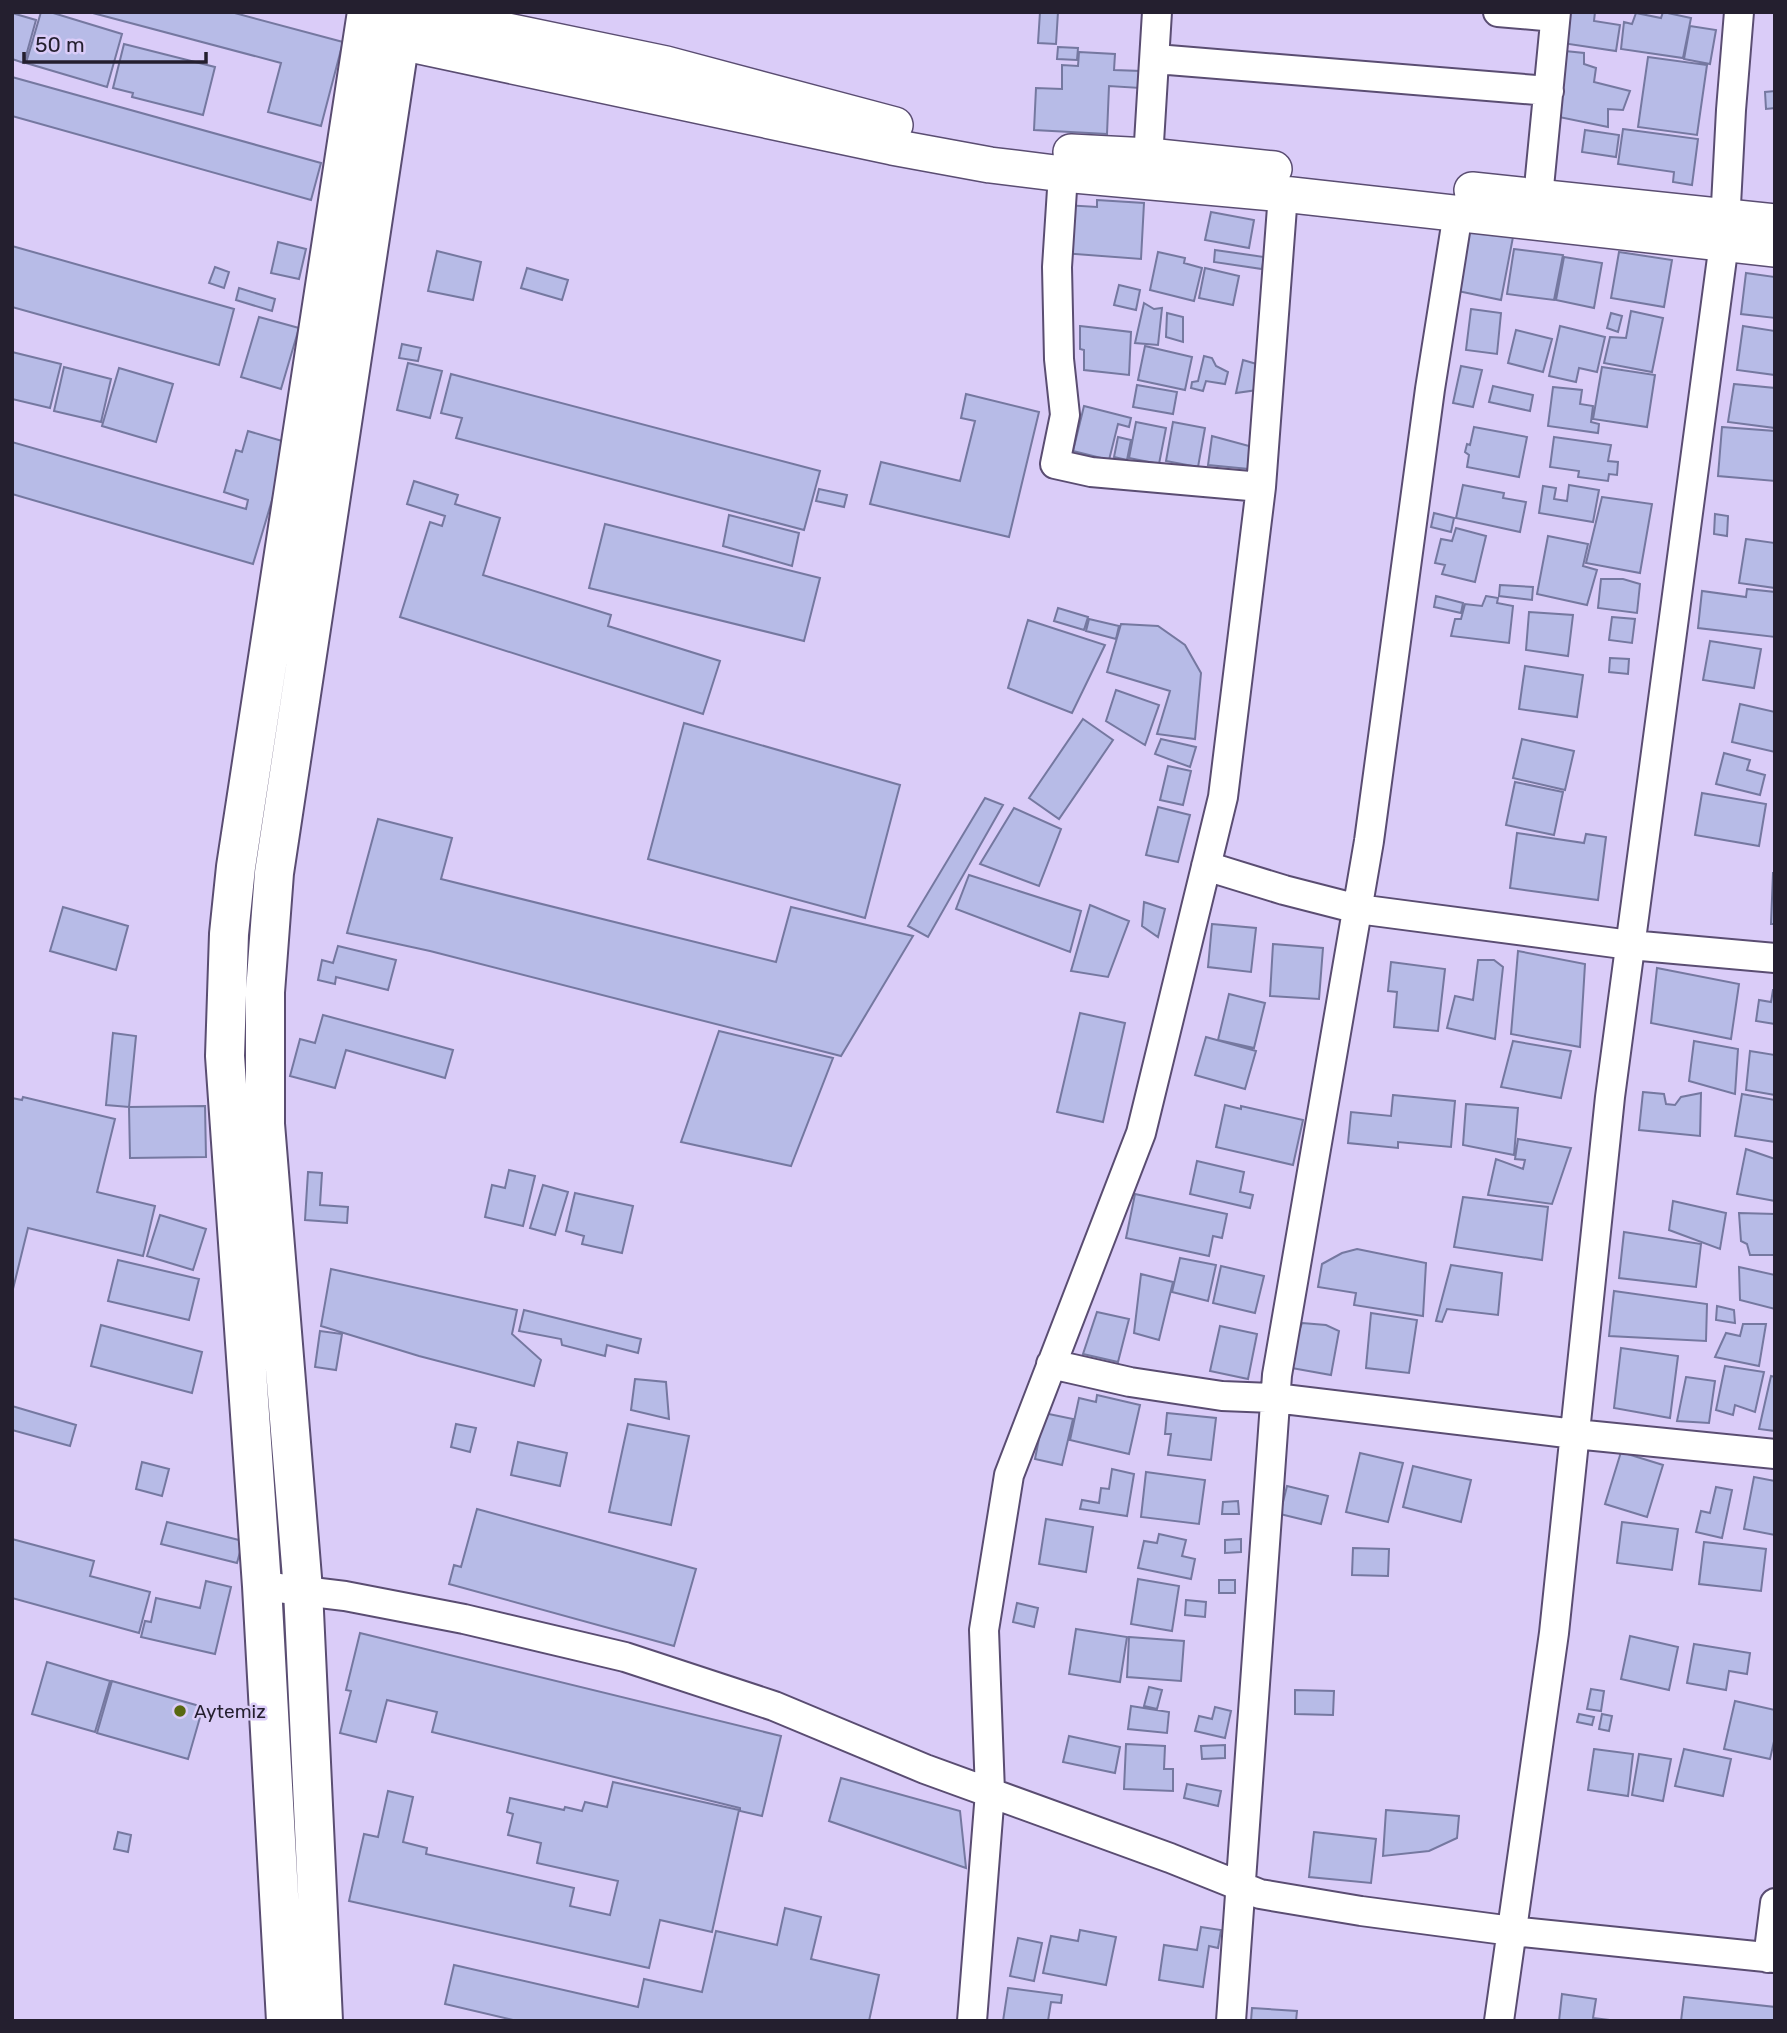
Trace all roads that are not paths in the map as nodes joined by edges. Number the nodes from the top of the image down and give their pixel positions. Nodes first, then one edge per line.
1 (1157, 12) edge
2 (1498, 12) edge
3 (1739, 12) edge
4 (1555, 15) edge
5 (390, 22) edge
6 (1156, 60) junction
7 (1549, 91) junction
8 (1148, 168) junction
9 (1063, 174) junction
10 (1283, 194) junction
11 (1536, 209) junction
12 (1458, 213) junction
13 (1775, 222) edge
14 (1725, 230) junction
15 (1775, 249) edge
16 (1261, 487) junction
17 (1206, 866) junction
18 (1358, 909) junction
19 (1630, 944) junction
20 (1775, 958) edge
21 (1051, 1364) junction
22 (1275, 1398) junction
23 (1575, 1434) junction
24 (1775, 1454) edge
25 (262, 1586) junction
26 (303, 1590) junction
27 (990, 1792) junction
28 (1241, 1886) junction
29 (1775, 1903) edge
30 (1512, 1931) junction
31 (1772, 1958) edge
32 (286, 2021) edge
33 (323, 2021) edge
34 (972, 2021) edge
35 (1231, 2021) edge
36 (1499, 2021) edge

1 - 6 street
2 - 4 street
3 - 14 street
4 - 7 street
5 - 8 street
5 - 9 street
5 - 25 main road
5 - 26 main road
6 - 7 street
6 - 8 street
7 - 11 street
8 - 9 street
8 - 10 street
8 - 11 street
9 - 16 street
10 - 12 street
10 - 16 street
11 - 12 street
11 - 14 street
12 - 18 street
13 - 14 street
14 - 15 street
14 - 19 street
16 - 17 street
17 - 18 street
17 - 21 street
18 - 19 street
18 - 22 street
19 - 20 street
19 - 23 street
21 - 22 street
21 - 27 street
22 - 23 street
22 - 28 street
23 - 24 street
23 - 30 street
25 - 26 street
25 - 32 main road
26 - 27 street
26 - 33 main road
27 - 28 street
27 - 34 street
28 - 30 street
28 - 35 street
29 - 31 street
30 - 31 street
30 - 36 street

